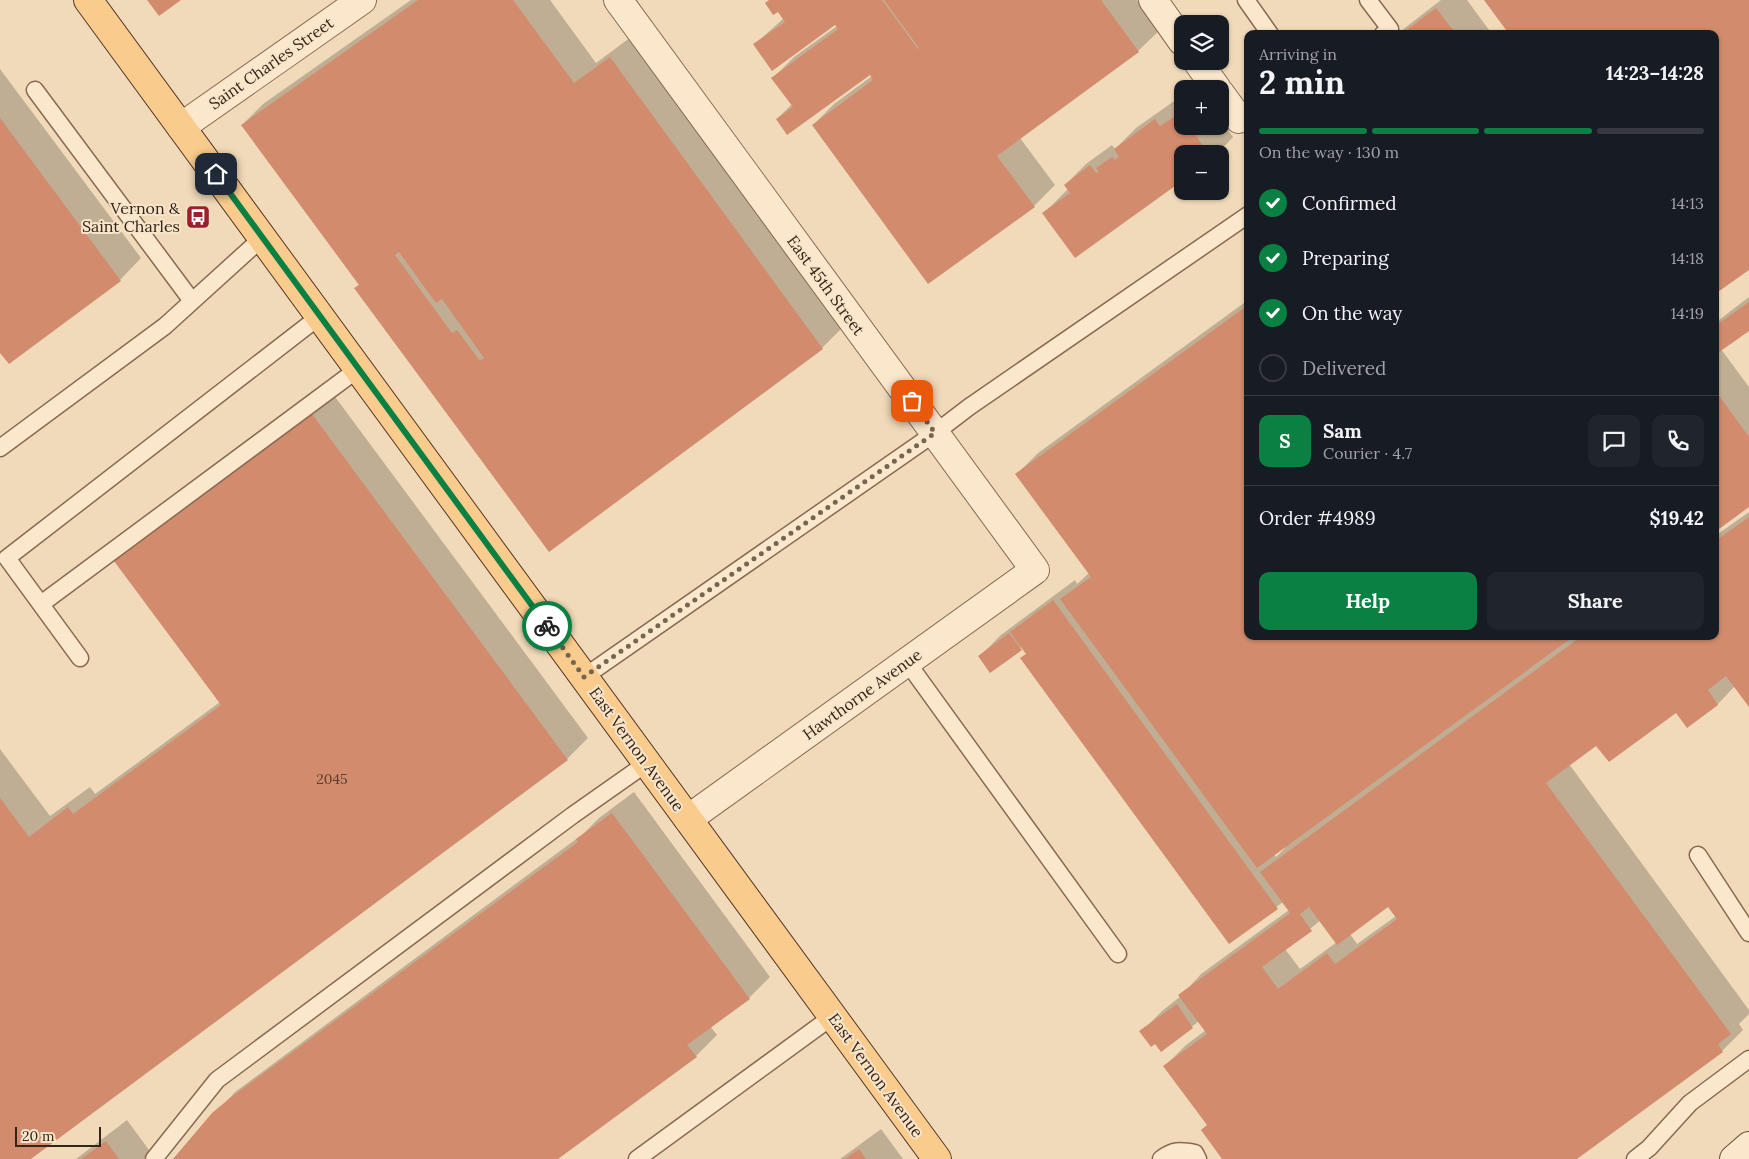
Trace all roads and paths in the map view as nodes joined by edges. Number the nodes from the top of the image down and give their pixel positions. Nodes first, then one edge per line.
1 (88, 0) edge
2 (362, 0) edge
3 (618, 0) edge
4 (1152, 0) edge
5 (1246, 0) edge
6 (1368, 0) edge
7 (1174, 30) edge
8 (1267, 30) edge
9 (1389, 30) edge
10 (35, 90) dead end
11 (1229, 105) edge
12 (1243, 123) edge
13 (181, 127) junction
14 (1244, 218) edge
15 (262, 238) junction
16 (192, 301) junction
17 (320, 316) junction
18 (358, 369) junction
19 (935, 433) junction
20 (0, 448) edge
21 (1035, 570) joint
22 (41, 604) junction
23 (80, 658) dead end
24 (906, 662) junction
25 (584, 677) junction
26 (647, 763) junction
27 (688, 818) junction
28 (1698, 855) dead end
29 (1749, 933) edge
30 (1118, 954) dead end
31 (833, 1016) junction
32 (1749, 1059) edge
33 (1749, 1146) edge
34 (154, 1159) edge
35 (637, 1159) edge
36 (937, 1159) edge
37 (1161, 1159) edge
38 (1198, 1159) edge
39 (1635, 1159) edge
40 (1734, 1159) edge

1 - 13 main road, East Vernon Avenue
2 - 13 street, Saint Charles Street
3 - 19 street, East 45th Street
4 - 7 street
5 - 8 lane
6 - 9 lane
10 - 16 lane
11 - 12 street
13 - 15 main road, East Vernon Avenue
14 - 19 lane
15 - 16 lane
15 - 17 main road, East Vernon Avenue
16 - 20 lane
17 - 18 main road, East Vernon Avenue
17 - 22 lane
18 - 22 lane
18 - 25 main road, East Vernon Avenue
19 - 21 street, East 45th Street
19 - 25 lane
21 - 24 street, Hawthorne Avenue
22 - 23 lane
24 - 27 street, Hawthorne Avenue
24 - 30 lane
25 - 26 main road, East Vernon Avenue
26 - 27 main road, East Vernon Avenue
26 - 34 lane
27 - 31 main road, East Vernon Avenue
28 - 29 lane
31 - 35 lane
31 - 36 main road, East Vernon Avenue
32 - 39 lane
33 - 40 street
37 - 38 lane

